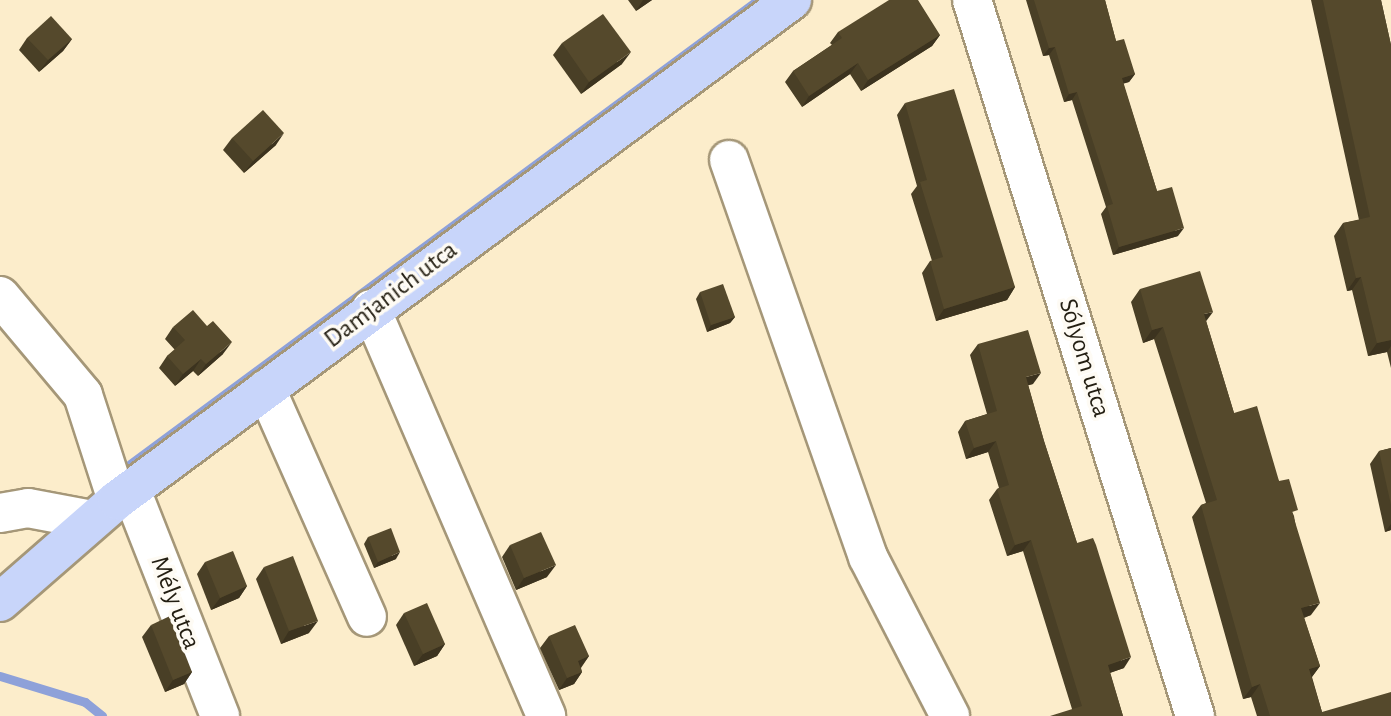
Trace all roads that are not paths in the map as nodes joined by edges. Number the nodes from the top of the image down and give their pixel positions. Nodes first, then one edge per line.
1 (792, 0) edge
2 (972, 0) edge
3 (729, 160) dead end
4 (0, 296) edge
5 (371, 309) junction
6 (266, 389) junction
7 (113, 503) junction
8 (0, 513) edge
9 (0, 602) edge
10 (367, 617) dead end
11 (220, 716) edge
12 (546, 716) edge
13 (950, 716) edge
14 (1195, 716) edge

1 - 5 main road, Damjanich utca
2 - 14 street, Sólyom utca
3 - 13 street
4 - 7 street, Mély utca
5 - 6 main road, Damjanich utca
5 - 12 street
6 - 7 main road, Damjanich utca
6 - 10 street
7 - 8 street
7 - 9 main road, Damjanich utca
7 - 11 street, Mély utca

